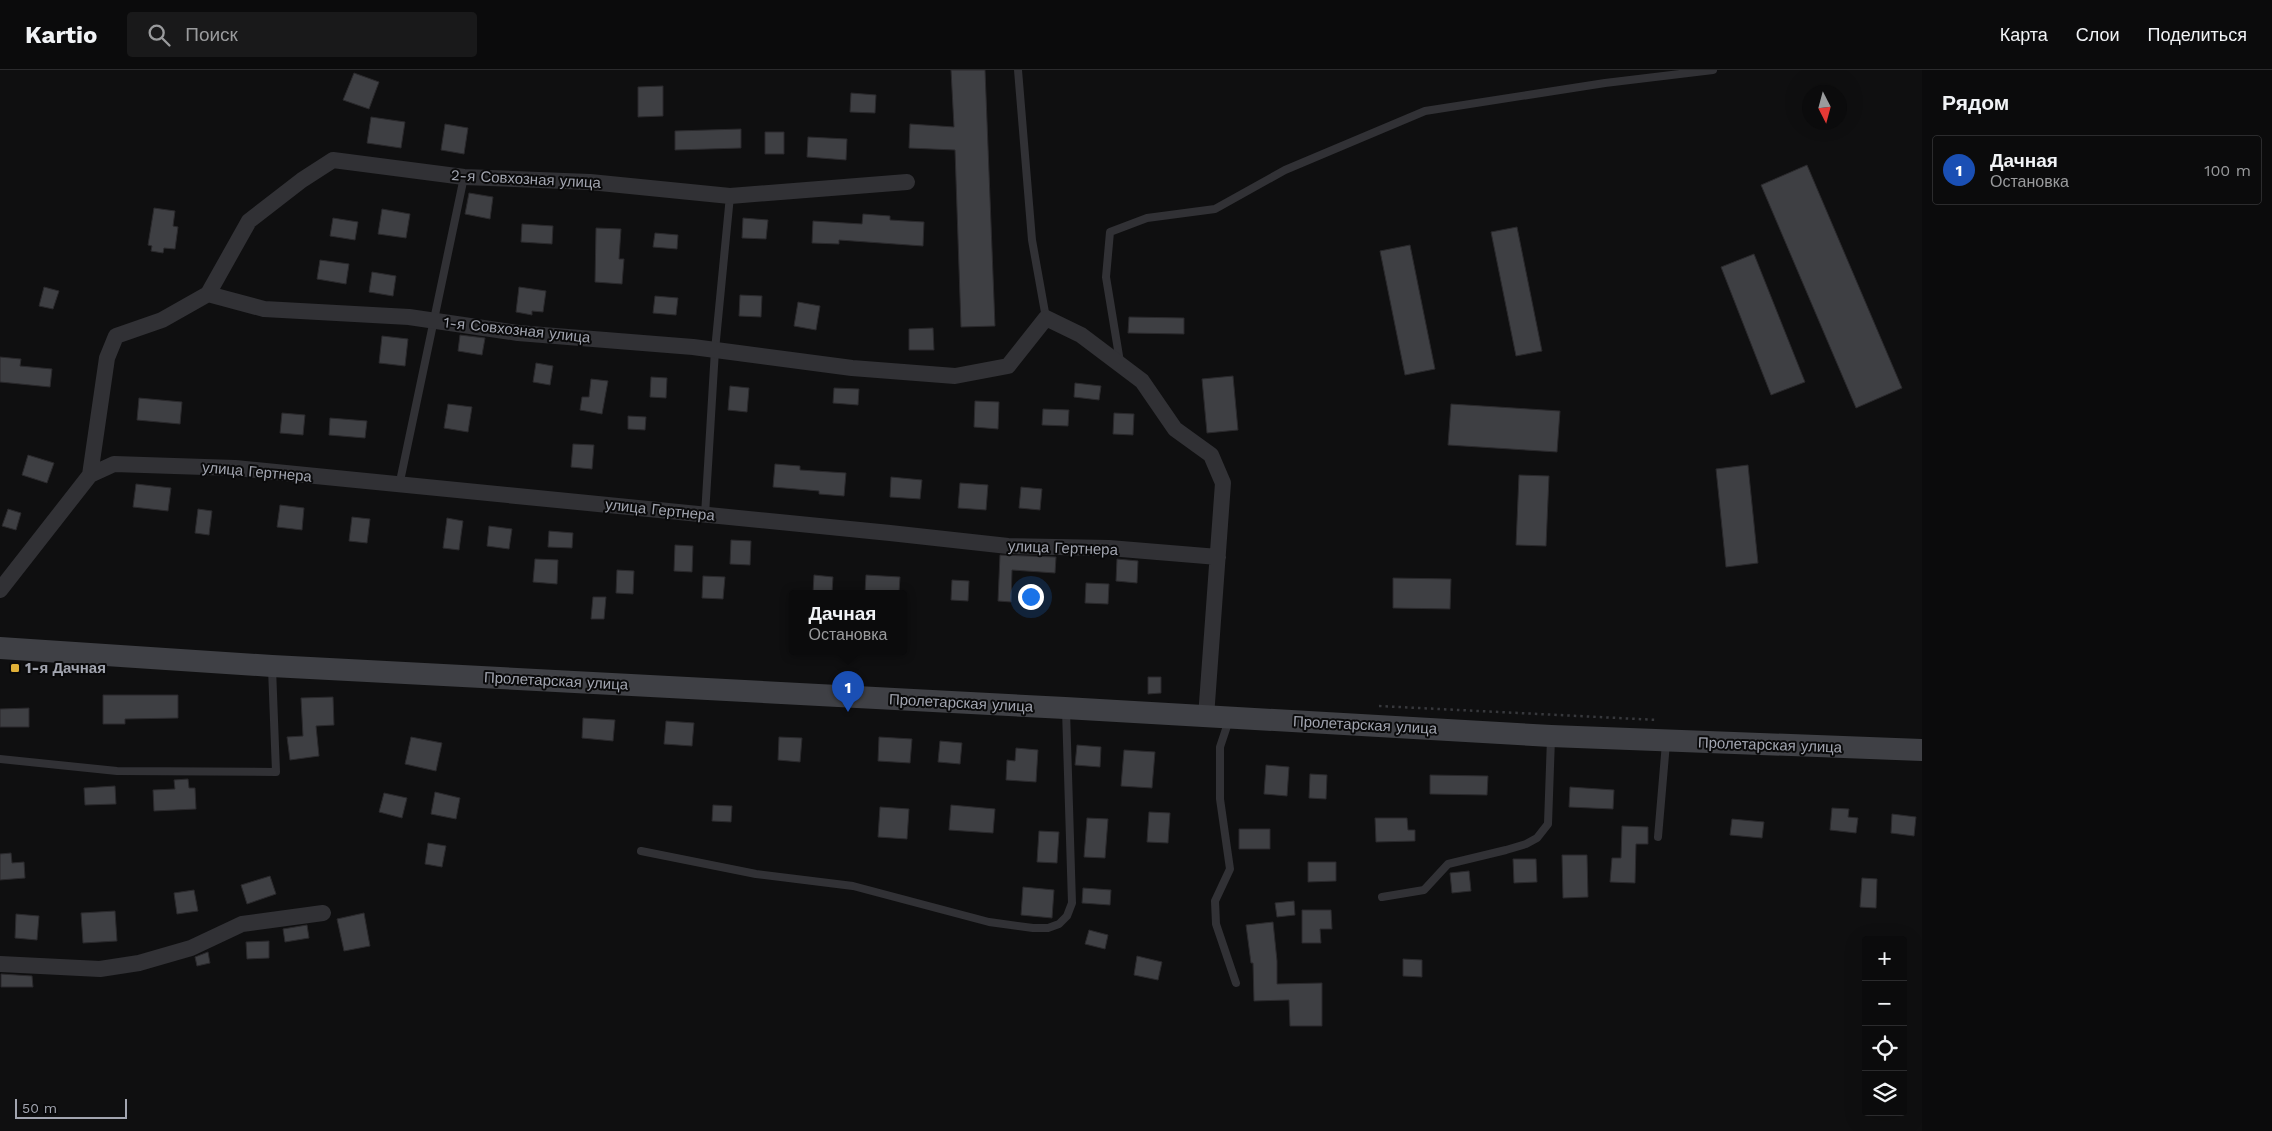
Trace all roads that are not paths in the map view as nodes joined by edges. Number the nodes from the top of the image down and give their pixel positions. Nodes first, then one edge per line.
1 (1018, 70) edge
2 (1713, 70) edge
3 (464, 177) junction
4 (907, 182) dead end
5 (730, 196) junction
6 (208, 294) junction
7 (1046, 318) junction
8 (434, 321) junction
9 (715, 350) junction
10 (1120, 364) junction
11 (90, 475) junction
12 (399, 486) junction
13 (705, 515) junction
14 (1218, 557) junction
15 (0, 590) edge
16 (0, 648) edge
17 (272, 666) junction
18 (1066, 708) junction
19 (1206, 717) junction
20 (1230, 718) junction
21 (1551, 736) junction
22 (1666, 741) junction
23 (1922, 750) edge
24 (0, 759) edge
25 (1658, 837) dead end
26 (641, 851) dead end
27 (1382, 898) dead end
28 (323, 913) dead end
29 (0, 964) edge
30 (1236, 983) dead end

1 - 7 lane
2 - 10 lane
3 - 5 street, 2-я Совхозная улица
3 - 6 street, 2-я Совхозная улица
3 - 8 lane
4 - 5 street, 2-я Совхозная улица
5 - 9 lane
6 - 8 street, 1-я Совхозная улица
6 - 11 street
7 - 9 street, 1-я Совхозная улица
7 - 10 street
8 - 9 street, 1-я Совхозная улица
8 - 12 lane
9 - 13 lane
10 - 14 street
11 - 12 street, улица Гертнера
11 - 15 street, улица Гертнера
12 - 13 street, улица Гертнера
13 - 14 street, улица Гертнера
14 - 19 street
16 - 17 main road, Пролетарская улица
17 - 18 main road, Пролетарская улица
17 - 24 lane
18 - 19 main road, Пролетарская улица
18 - 26 lane
19 - 20 main road, Пролетарская улица
20 - 21 main road, Пролетарская улица
20 - 30 lane
21 - 22 main road, Пролетарская улица
21 - 27 lane
22 - 23 main road, Пролетарская улица
22 - 25 lane
28 - 29 street

